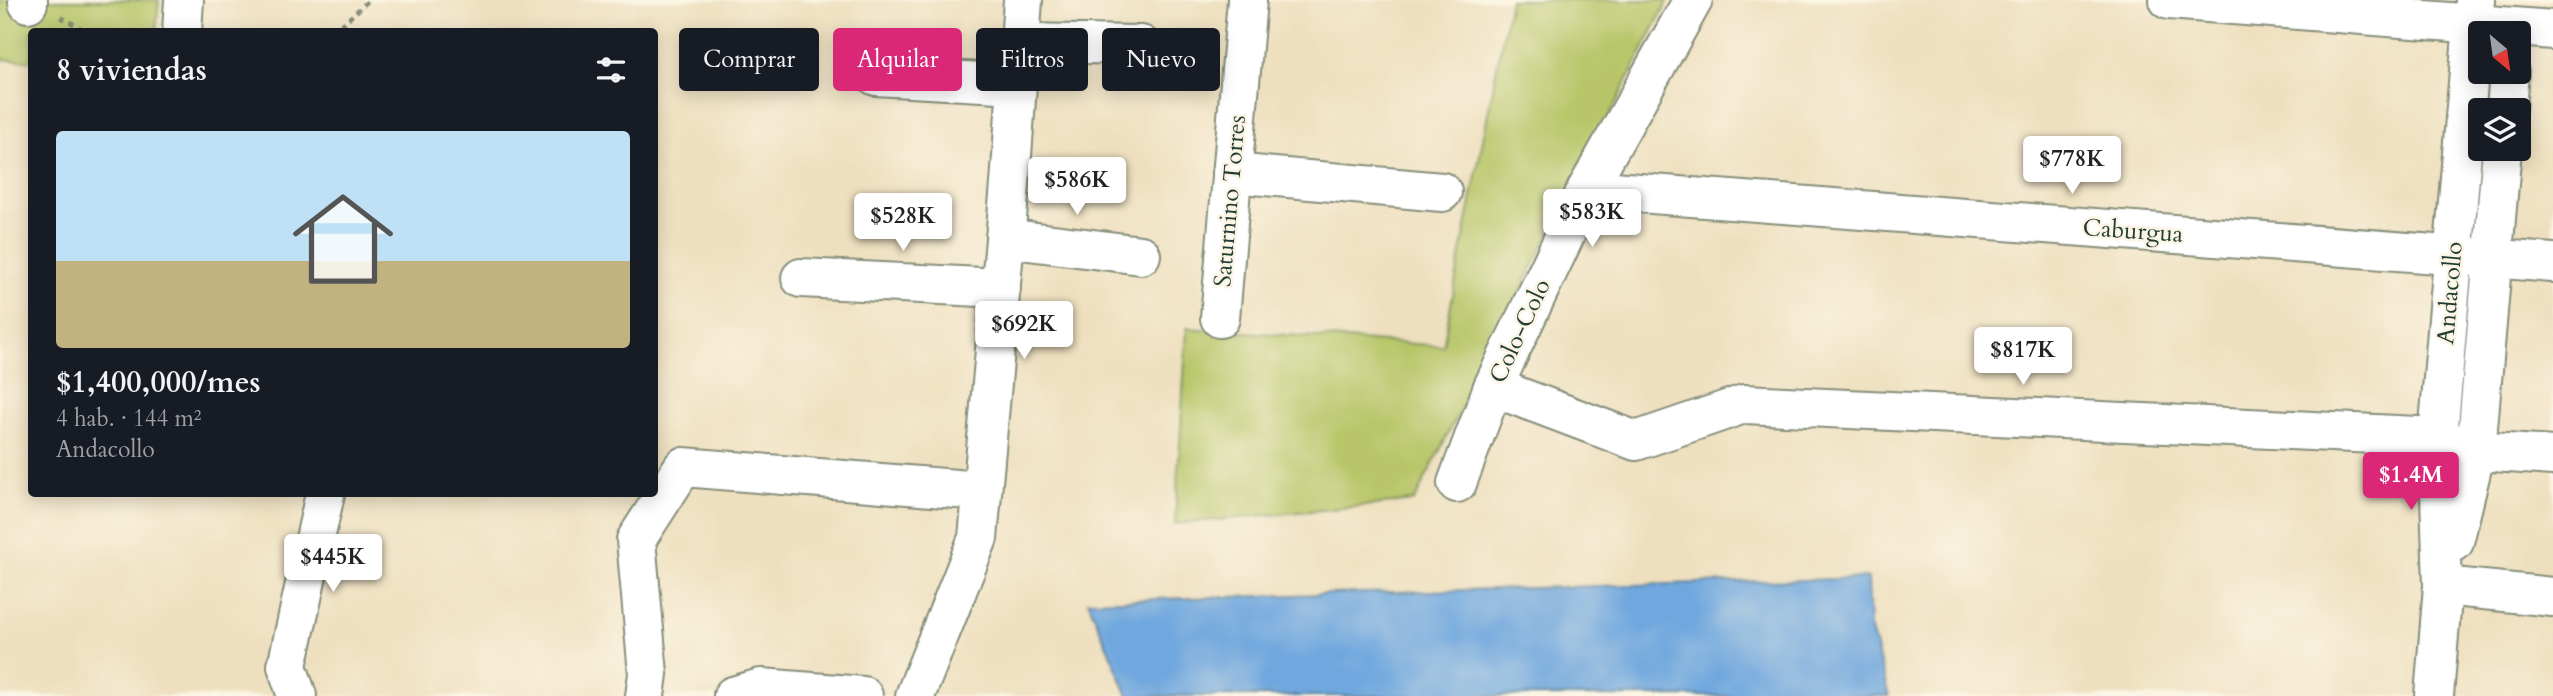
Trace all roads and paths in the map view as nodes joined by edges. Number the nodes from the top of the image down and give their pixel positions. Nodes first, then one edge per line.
1 (184, 0) edge
2 (369, 0) edge
3 (1023, 0) edge
4 (1247, 0) edge
5 (1693, 0) edge
6 (2169, 0) edge
7 (2474, 12) edge
8 (2513, 20) edge
9 (182, 28) edge
10 (338, 28) edge
11 (1021, 28) edge
12 (2553, 30) edge
13 (1016, 91) edge
14 (2501, 161) edge
15 (1232, 173) junction
16 (1587, 189) junction
17 (1442, 191) dead end
18 (1005, 238) junction
19 (1141, 255) dead end
20 (2453, 256) junction
21 (2493, 258) junction
22 (2553, 263) edge
23 (801, 278) dead end
24 (1001, 288) junction
25 (1220, 318) dead end
26 (1493, 387) junction
27 (2438, 437) junction
28 (2476, 451) junction
29 (2553, 456) edge
30 (1457, 483) dead end
31 (982, 491) junction
32 (324, 497) edge
33 (2443, 586) junction
34 (2553, 597) edge
35 (292, 681) edge
36 (315, 696) edge
37 (645, 696) edge
38 (733, 696) edge
39 (863, 696) edge
40 (915, 696) edge
41 (2434, 696) edge

1 - 9 street
2 - 10 path
3 - 11 street
4 - 15 street, Saturnino Torres
5 - 16 street, Colo-Colo
6 - 7 street
7 - 8 street
7 - 20 street, Andacollo
8 - 12 street
13 - 18 street
14 - 21 street, Andacollo
15 - 17 street
15 - 25 street, Saturnino Torres
16 - 20 street, Caburgua
16 - 26 street, Colo-Colo
18 - 19 street
18 - 24 street
20 - 21 street, Caburgua
20 - 27 street, Andacollo
21 - 22 street, Caburgua
21 - 28 street, Andacollo
23 - 24 street
24 - 31 street
26 - 27 street
26 - 30 street, Colo-Colo
27 - 28 street
27 - 33 street, Andacollo
28 - 29 street
28 - 33 street, Andacollo
31 - 37 street
31 - 40 street
32 - 35 street
33 - 34 street
33 - 41 street, Andacollo
35 - 36 street
38 - 39 street

